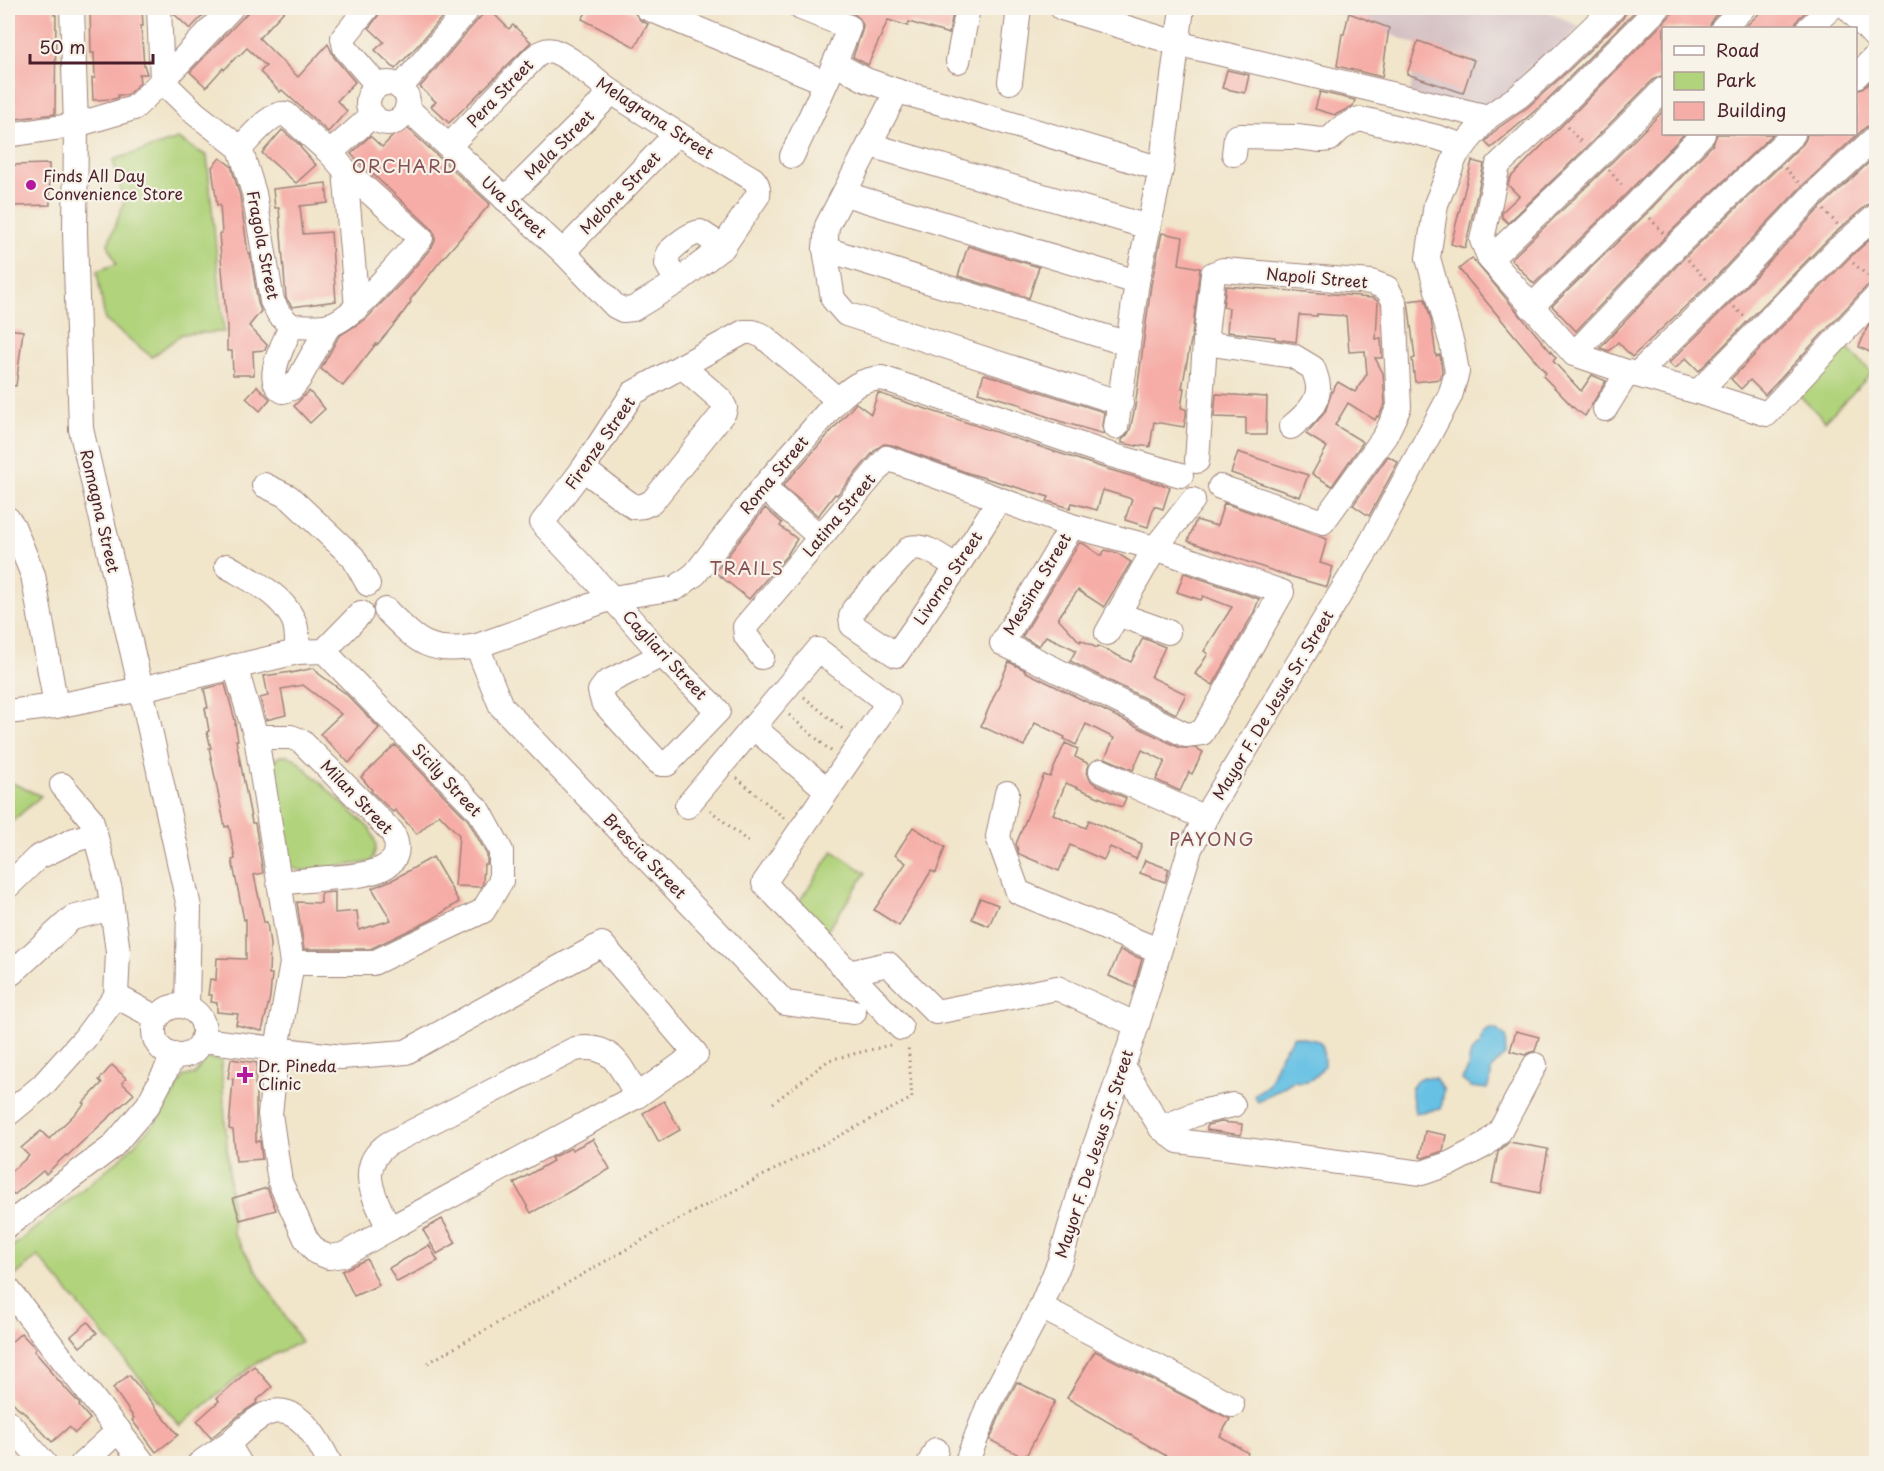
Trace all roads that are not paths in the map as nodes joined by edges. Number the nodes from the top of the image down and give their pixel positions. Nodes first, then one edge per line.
1 (72, 8) edge
2 (159, 8) edge
3 (231, 8) edge
4 (367, 8) edge
5 (464, 8) edge
6 (647, 8) edge
7 (801, 8) edge
8 (968, 8) edge
9 (1019, 8) edge
10 (1062, 8) edge
11 (1182, 8) edge
12 (1613, 8) edge
13 (1658, 8) edge
14 (1743, 8) edge
15 (1831, 8) edge
16 (1848, 8) edge
17 (1724, 27) edge
18 (1810, 27) edge
19 (1876, 38) edge
20 (1176, 43) junction
21 (556, 51) joint
22 (1876, 56) edge
23 (958, 61) dead end
24 (831, 73) junction
25 (1857, 75) edge
26 (162, 81) junction
27 (1010, 82) dead end
28 (897, 91) junction
29 (1662, 91) edge
30 (612, 92) junction
31 (395, 94) junction
32 (373, 115) junction
33 (1488, 117) junction
34 (76, 125) junction
35 (677, 133) junction
36 (8, 135) edge
37 (1702, 135) edge
38 (1792, 135) edge
39 (1876, 137) edge
40 (870, 145) junction
41 (449, 146) junction
42 (1464, 146) junction
43 (240, 148) junction
44 (1234, 154) dead end
45 (792, 156) dead end
46 (338, 162) junction
47 (1161, 169) junction
48 (845, 194) junction
49 (505, 199) junction
50 (1876, 216) edge
51 (1148, 227) junction
52 (825, 249) junction
53 (563, 252) junction
54 (1490, 259) junction
55 (1137, 282) junction
56 (1876, 297) edge
57 (1531, 307) junction
58 (357, 309) junction
59 (619, 309) joint
60 (329, 325) junction
61 (291, 326) junction
62 (1205, 343) junction
63 (1128, 344) junction
64 (1574, 354) junction
65 (682, 366) junction
66 (1632, 374) junction
67 (1698, 392) junction
68 (838, 400) junction
69 (1120, 403) junction
70 (1605, 409) dead end
71 (1116, 427) dead end
72 (1291, 427) dead end
73 (1189, 468) junction
74 (582, 469) junction
75 (264, 485) dead end
76 (763, 487) junction
77 (1220, 488) junction
78 (999, 500) junction
79 (1193, 500) junction
80 (8, 519) edge
81 (542, 524) joint
82 (1072, 526) junction
83 (820, 537) junction
84 (1155, 549) junction
85 (227, 566) dead end
86 (957, 567) junction
87 (368, 584) junction
88 (612, 598) junction
89 (386, 610) junction
90 (361, 613) junction
91 (1168, 632) dead end
92 (477, 646) junction
93 (324, 651) junction
94 (297, 652) junction
95 (662, 655) junction
96 (762, 657) dead end
97 (235, 666) junction
98 (141, 689) junction
99 (56, 706) junction
100 (8, 712) edge
101 (753, 727) junction
102 (255, 738) junction
103 (1101, 771) dead end
104 (62, 785) dead end
105 (827, 790) junction
106 (1007, 793) dead end
107 (691, 802) road end
108 (1205, 818) junction
109 (95, 834) junction
110 (280, 883) junction
111 (8, 886) edge
112 (112, 908) junction
113 (1158, 950) junction
114 (292, 963) junction
115 (12, 973) dead end
116 (849, 973) junction
117 (116, 996) junction
118 (187, 1007) junction
119 (854, 1012) dead end
120 (157, 1018) junction
121 (1137, 1025) junction
122 (905, 1034) road end
123 (202, 1040) junction
124 (277, 1049) junction
125 (174, 1055) junction
126 (1535, 1065) dead end
127 (1123, 1066) junction
128 (637, 1096) junction
129 (1233, 1106) dead end
130 (8, 1114) edge
131 (1161, 1128) junction
132 (8, 1225) edge
133 (389, 1229) junction
134 (8, 1289) edge
135 (1041, 1307) junction
136 (1232, 1405) dead end
137 (8, 1422) edge
138 (119, 1430) junction
139 (234, 1454) edge
140 (975, 1460) edge
141 (45, 1464) edge
142 (82, 1464) edge
143 (144, 1464) edge
144 (199, 1464) edge
145 (330, 1464) edge

1 - 34 street, Romagna Street
2 - 26 street
3 - 26 street
4 - 31 street, Uva Street
5 - 31 street
6 - 24 street
7 - 24 street
8 - 23 street
9 - 27 street
10 - 20 street
11 - 20 street
12 - 33 street, Mayor F. De Jesus Sr. Street
13 - 54 street
14 - 17 street
15 - 18 street
16 - 19 street
20 - 33 street
20 - 47 street
21 - 30 street, Melagrana Street
21 - 41 street, Pera Street
22 - 25 street
24 - 28 street
24 - 45 street
26 - 34 street
26 - 43 street
28 - 40 street
28 - 47 street
29 - 54 street
30 - 35 street, Melagrana Street
30 - 49 street, Mela Street
31 - 32 street
31 - 32 street
31 - 41 street, Uva Street
32 - 46 street
33 - 42 street, Mayor F. De Jesus Sr. Street
34 - 36 street
34 - 98 street, Romagna Street
35 - 53 street, Melone Street
35 - 59 street, Melagrana Street
37 - 57 street
38 - 64 street
39 - 66 street
40 - 48 street
40 - 51 street
41 - 49 street, Uva Street
42 - 44 street
42 - 108 street, Mayor F. De Jesus Sr. Street
43 - 46 street
43 - 61 street, Fragola Street
46 - 58 street
46 - 58 street
47 - 51 street
48 - 52 street
48 - 55 street
49 - 53 street, Uva Street
50 - 67 street
51 - 55 street
52 - 63 street
52 - 69 street
53 - 59 street, Uva Street
54 - 57 street
55 - 63 street
56 - 67 street
57 - 64 street
58 - 60 street
60 - 61 street
60 - 61 street
62 - 72 street
62 - 73 street, Napoli Street
62 - 77 street, Napoli Street
63 - 69 street
64 - 66 street
65 - 68 street, Firenze Street
65 - 74 street, Firenze Street
65 - 74 street
66 - 67 street
66 - 70 street
68 - 73 street, Roma Street
68 - 76 street, Roma Street
69 - 71 street
73 - 77 street
73 - 79 street
74 - 81 street, Firenze Street
75 - 87 street
76 - 83 street
76 - 88 street, Roma Street
77 - 79 street
78 - 82 street
78 - 83 street, Latina Street
78 - 86 street, Livorno Street
79 - 84 street
80 - 99 street
81 - 88 street, Cagliari Street
82 - 84 street
82 - 84 street, Messina Street
83 - 96 street, Latina Street
84 - 91 street
85 - 94 street
86 - 86 street, Livorno Street
87 - 89 street
87 - 90 street
88 - 92 street, Roma Street
88 - 95 street, Cagliari Street
89 - 90 street
89 - 92 street, Roma Street
90 - 93 street
92 - 119 street, Brescia Street
93 - 94 street
93 - 114 street, Sicily Street
94 - 97 street
95 - 95 street, Cagliari Street
97 - 98 street
97 - 102 street
98 - 99 street
98 - 118 street, Romagna Street
99 - 100 street
101 - 105 street
101 - 105 street
101 - 107 street
102 - 110 street
102 - 110 street, Milan Street
103 - 108 street
104 - 109 street
105 - 116 street
106 - 113 street
108 - 113 street, Mayor F. De Jesus Sr. Street
109 - 111 street
109 - 112 street
110 - 114 street
112 - 115 street
112 - 117 street
113 - 121 street, Mayor F. De Jesus Sr. Street
114 - 124 street
116 - 121 street
116 - 122 street
117 - 120 street
117 - 130 street
118 - 120 street
118 - 123 street
120 - 125 street
121 - 127 street, Mayor F. De Jesus Sr. Street
123 - 124 street
123 - 125 street
124 - 128 street
124 - 133 street
125 - 132 street
126 - 131 street
127 - 131 street
127 - 135 street, Mayor F. De Jesus Sr. Street
128 - 133 street
128 - 133 street
129 - 131 street
134 - 138 street
135 - 136 street
135 - 140 street, Mayor F. De Jesus Sr. Street
137 - 141 street
138 - 142 street
138 - 143 street
139 - 144 street
139 - 145 street

